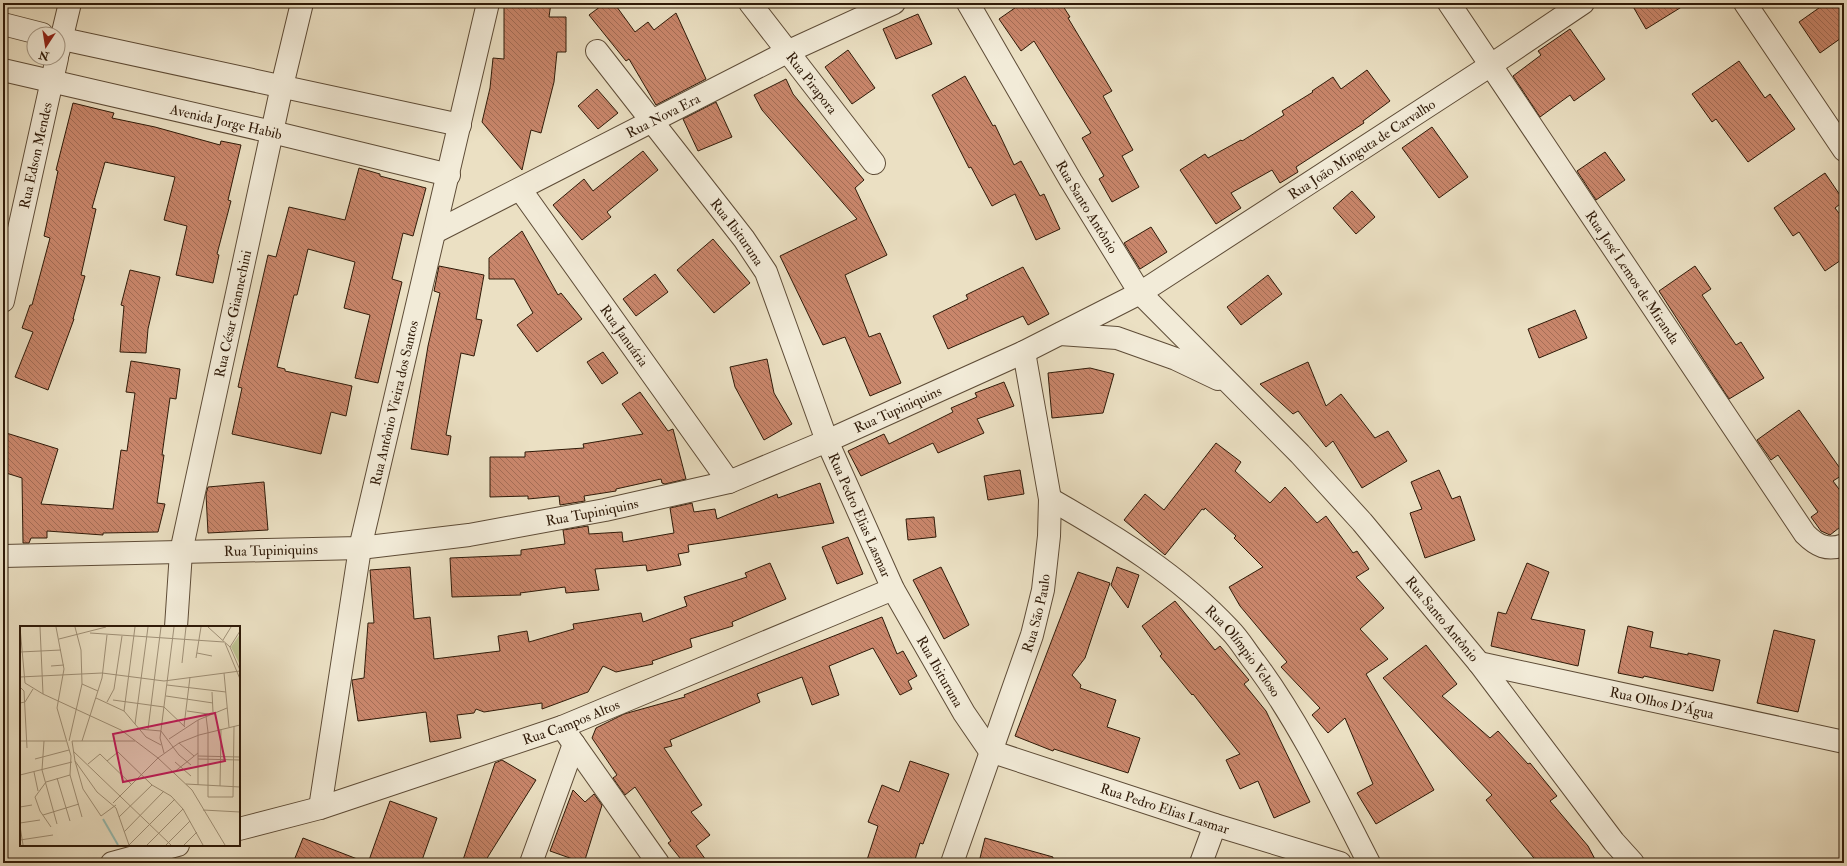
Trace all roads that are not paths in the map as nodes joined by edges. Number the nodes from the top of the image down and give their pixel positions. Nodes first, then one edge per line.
1 (70, 3) edge
2 (302, 3) edge
3 (488, 3) edge
4 (750, 3) edge
5 (894, 3) edge
6 (968, 3) edge
7 (1449, 3) edge
8 (1583, 3) edge
9 (1745, 3) edge
10 (3, 24) edge
11 (62, 26) edge
12 (26, 33) edge
13 (66, 46) edge
14 (597, 51) dead end
15 (787, 52) junction
16 (53, 66) edge
17 (1491, 66) junction
18 (3, 70) edge
19 (52, 81) junction
20 (282, 86) junction
21 (652, 122) junction
22 (460, 125) junction
23 (272, 132) junction
24 (1844, 150) edge
25 (874, 163) dead end
26 (449, 175) junction
27 (520, 189) junction
28 (435, 232) junction
29 (1140, 293) junction
30 (3, 301) edge
31 (1059, 334) junction
32 (1024, 352) junction
33 (1235, 388) junction
34 (827, 441) junction
35 (729, 482) junction
36 (1050, 499) junction
37 (1844, 545) edge
38 (360, 548) junction
39 (181, 552) junction
40 (3, 556) edge
41 (893, 589) junction
42 (176, 626) edge
43 (1479, 663) junction
44 (562, 727) junction
45 (1844, 742) edge
46 (574, 744) junction
47 (990, 751) junction
48 (320, 808) junction
49 (1215, 824) junction
50 (240, 829) edge
51 (167, 847) edge
52 (120, 862) edge
53 (531, 863) edge
54 (658, 863) edge
55 (952, 863) edge
56 (1201, 863) edge
57 (1340, 863) edge
58 (1369, 863) edge
59 (1633, 863) edge

1 - 11 street, Rua Edson Mendes
2 - 20 street, Rua César Giannechini
3 - 22 street, Rua Antônio Vieira dos Santos
4 - 15 street, Rua Pirapora
5 - 15 street, Rua Nova Era
6 - 29 street, Rua Santo Antônio
7 - 17 street, Rua José Lemos de Miranda
8 - 17 street, Rua João Minguta de Carvalho
9 - 24 street
10 - 12 street
13 - 20 street
14 - 21 street, Rua Ibituruna
15 - 21 street, Rua Nova Era
15 - 25 street, Rua Pirapora
16 - 19 street, Rua Edson Mendes
17 - 29 street, Rua João Minguta de Carvalho
17 - 37 street, Rua José Lemos de Miranda
18 - 19 street, Avenida Jorge Habib
19 - 23 street, Avenida Jorge Habib
19 - 30 street, Rua Edson Mendes
20 - 22 street
20 - 23 street, Rua César Giannechini
21 - 27 street, Rua Nova Era
21 - 34 street, Rua Ibituruna
22 - 26 street, Rua Antônio Vieira dos Santos
23 - 26 street, Avenida Jorge Habib
23 - 39 street, Rua César Giannechini
26 - 28 street, Rua Antônio Vieira dos Santos
27 - 28 street, Rua Nova Era
27 - 35 street, Rua Januária
28 - 38 street, Rua Antônio Vieira dos Santos
29 - 31 street, Rua Tupiniquins
29 - 33 street, Rua Santo Antônio
31 - 32 street, Rua Tupiniquins
31 - 33 street, Rua Santo Antônio
32 - 34 street, Rua Tupiniquins
32 - 36 street, Rua São Paulo
33 - 43 street, Rua Santo Antônio
34 - 35 street, Rua Tupiniquins
34 - 41 street, Rua Pedro Elias Lasmar
35 - 38 street, Rua Tupiniquins
36 - 47 street, Rua São Paulo
36 - 58 street, Rua Olímpio Veloso
38 - 39 street, Rua Tupiniquins
38 - 48 street, Rua Antônio Vieira dos Santos
39 - 40 street, Rua Tupiniquins
39 - 42 street, Rua César Giannechini
41 - 44 street, Rua Campos Altos
41 - 47 street, Rua Ibituruna
43 - 45 street, Rua Olhos D'Água
43 - 59 street, Rua Santo Antônio
44 - 46 street
44 - 48 street, Rua Campos Altos
46 - 53 street
46 - 54 street
47 - 49 street, Rua Pedro Elias Lasmar
47 - 55 street, Rua São Paulo
48 - 50 street, Rua Campos Altos
49 - 56 street
49 - 57 street, Rua Pedro Elias Lasmar
51 - 52 street

